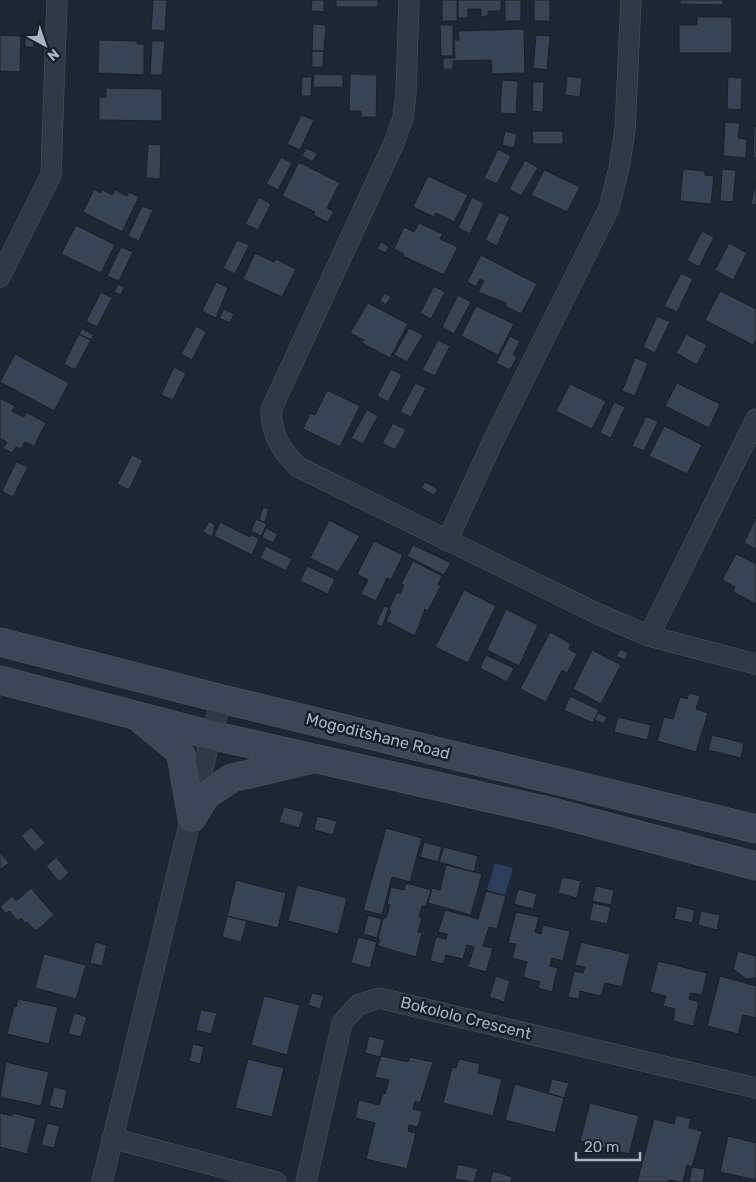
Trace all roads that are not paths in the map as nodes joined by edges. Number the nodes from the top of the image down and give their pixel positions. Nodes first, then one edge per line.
1 (56, 0) edge
2 (409, 0) edge
3 (632, 0) edge
4 (0, 277) edge
5 (756, 419) edge
6 (447, 541) junction
7 (649, 636) junction
8 (0, 642) edge
9 (756, 664) edge
10 (0, 680) edge
11 (222, 699) junction
12 (136, 715) junction
13 (211, 735) junction
14 (318, 758) junction
15 (192, 818) junction
16 (756, 829) edge
17 (756, 866) edge
18 (756, 1088) edge
19 (112, 1138) junction
20 (102, 1182) edge
21 (276, 1182) edge
22 (306, 1182) edge

1 - 4 street
2 - 6 street
3 - 6 street
5 - 7 street
6 - 7 street
7 - 9 street
8 - 11 main road, Mogoditshane Road
10 - 12 main road
11 - 13 street
11 - 16 main road, Mogoditshane Road
12 - 13 main road
12 - 15 main road
13 - 14 main road
13 - 15 street
14 - 15 main road
14 - 17 main road
15 - 19 street
18 - 22 street, Bokololo Crescent
19 - 20 street
19 - 21 street

